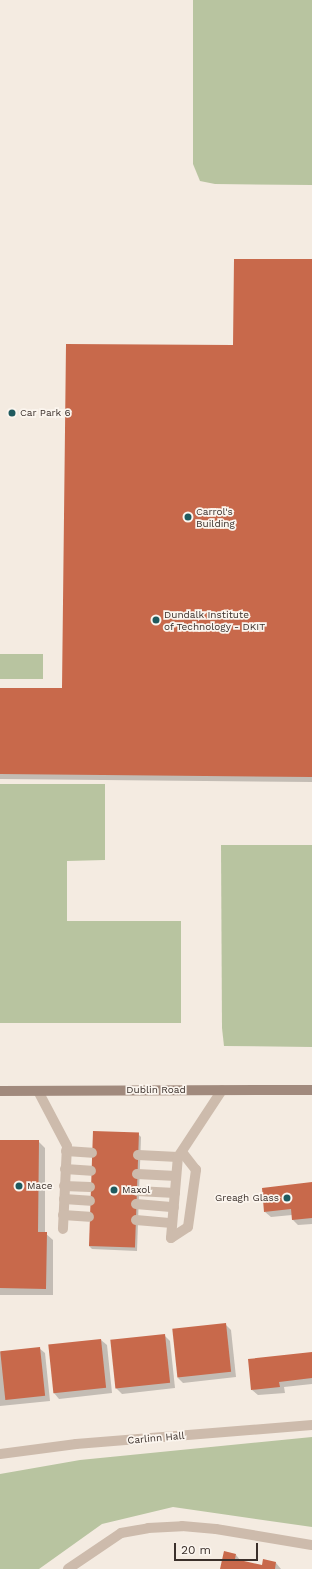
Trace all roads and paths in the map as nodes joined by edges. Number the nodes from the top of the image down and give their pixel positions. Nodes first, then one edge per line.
1 (222, 1090) junction
2 (312, 1090) edge
3 (0, 1091) edge
4 (38, 1091) junction
5 (66, 1151) junction
6 (92, 1153) dead end
7 (138, 1155) dead end
8 (180, 1155) junction
9 (65, 1169) junction
10 (91, 1171) dead end
11 (137, 1174) dead end
12 (176, 1176) junction
13 (64, 1186) junction
14 (90, 1187) dead end
15 (137, 1191) dead end
16 (175, 1193) junction
17 (64, 1199) junction
18 (90, 1201) dead end
19 (136, 1204) dead end
20 (174, 1207) junction
21 (63, 1214) junction
22 (89, 1217) dead end
23 (136, 1220) dead end
24 (172, 1224) junction
25 (62, 1229) dead end
26 (312, 1425) edge
27 (0, 1454) edge
28 (312, 1545) edge
29 (68, 1569) edge

1 - 2 main road, Dublin Road
1 - 4 main road, Dublin Road
1 - 8 street
3 - 4 main road, Dublin Road
4 - 5 street
5 - 6 street
5 - 9 street
7 - 8 street
8 - 12 street
8 - 24 street
9 - 10 street
9 - 13 street
11 - 12 street
12 - 16 street
13 - 14 street
13 - 17 street
15 - 16 street
16 - 20 street
17 - 18 street
17 - 21 street
19 - 20 street
20 - 24 street
21 - 22 street
21 - 25 street
23 - 24 street
26 - 27 street, Carlinn Hall
28 - 29 street

